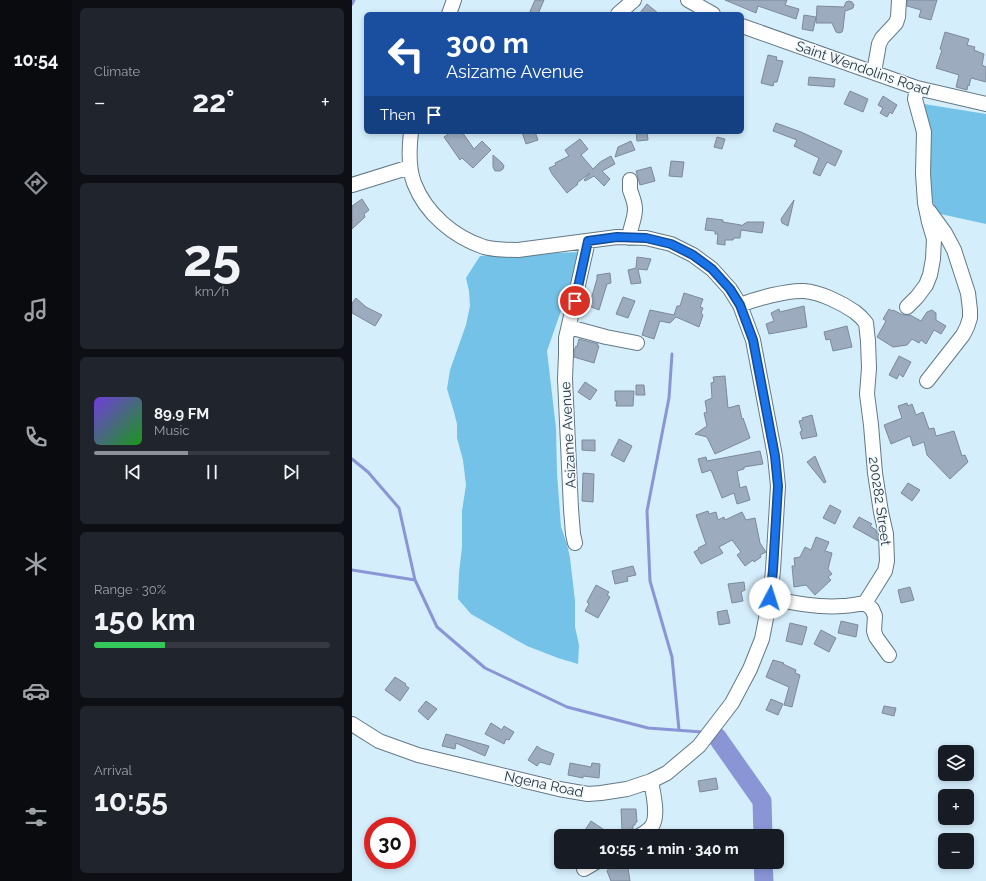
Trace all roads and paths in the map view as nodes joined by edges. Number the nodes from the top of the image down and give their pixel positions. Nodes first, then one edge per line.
1 (454, 0) edge
2 (634, 0) edge
3 (688, 0) edge
4 (899, 0) edge
5 (450, 12) edge
6 (620, 12) edge
7 (709, 12) edge
8 (744, 27) edge
9 (874, 72) junction
10 (917, 88) junction
11 (986, 104) edge
12 (411, 134) edge
13 (410, 167) junction
14 (630, 180) dead end
15 (352, 185) edge
16 (926, 207) junction
17 (629, 238) junction
18 (588, 241) junction
19 (740, 305) junction
20 (906, 307) dead end
21 (569, 327) junction
22 (637, 343) dead end
23 (927, 381) dead end
24 (575, 543) dead end
25 (770, 598) junction
26 (865, 603) junction
27 (889, 655) dead end
28 (352, 724) edge
29 (651, 781) junction
30 (649, 829) edge

1 - 5 street
2 - 6 street
3 - 7 street
4 - 9 street
8 - 9 street, Saint Wendolins Road
9 - 10 street, Saint Wendolins Road
10 - 11 street, Saint Wendolins Road
10 - 16 street
12 - 13 street, Ngena Road
13 - 15 street
13 - 18 street, Ngena Road
14 - 17 street
16 - 20 street
16 - 23 street
17 - 18 street, Ngena Road
17 - 19 street, Ngena Road
18 - 21 street, Asizame Avenue
19 - 25 street, Ngena Road
19 - 26 street, 200282 Street
21 - 22 street
21 - 24 street, Asizame Avenue
25 - 26 street
25 - 29 street, Ngena Road
26 - 27 street
28 - 29 street, Ngena Road
29 - 30 street

